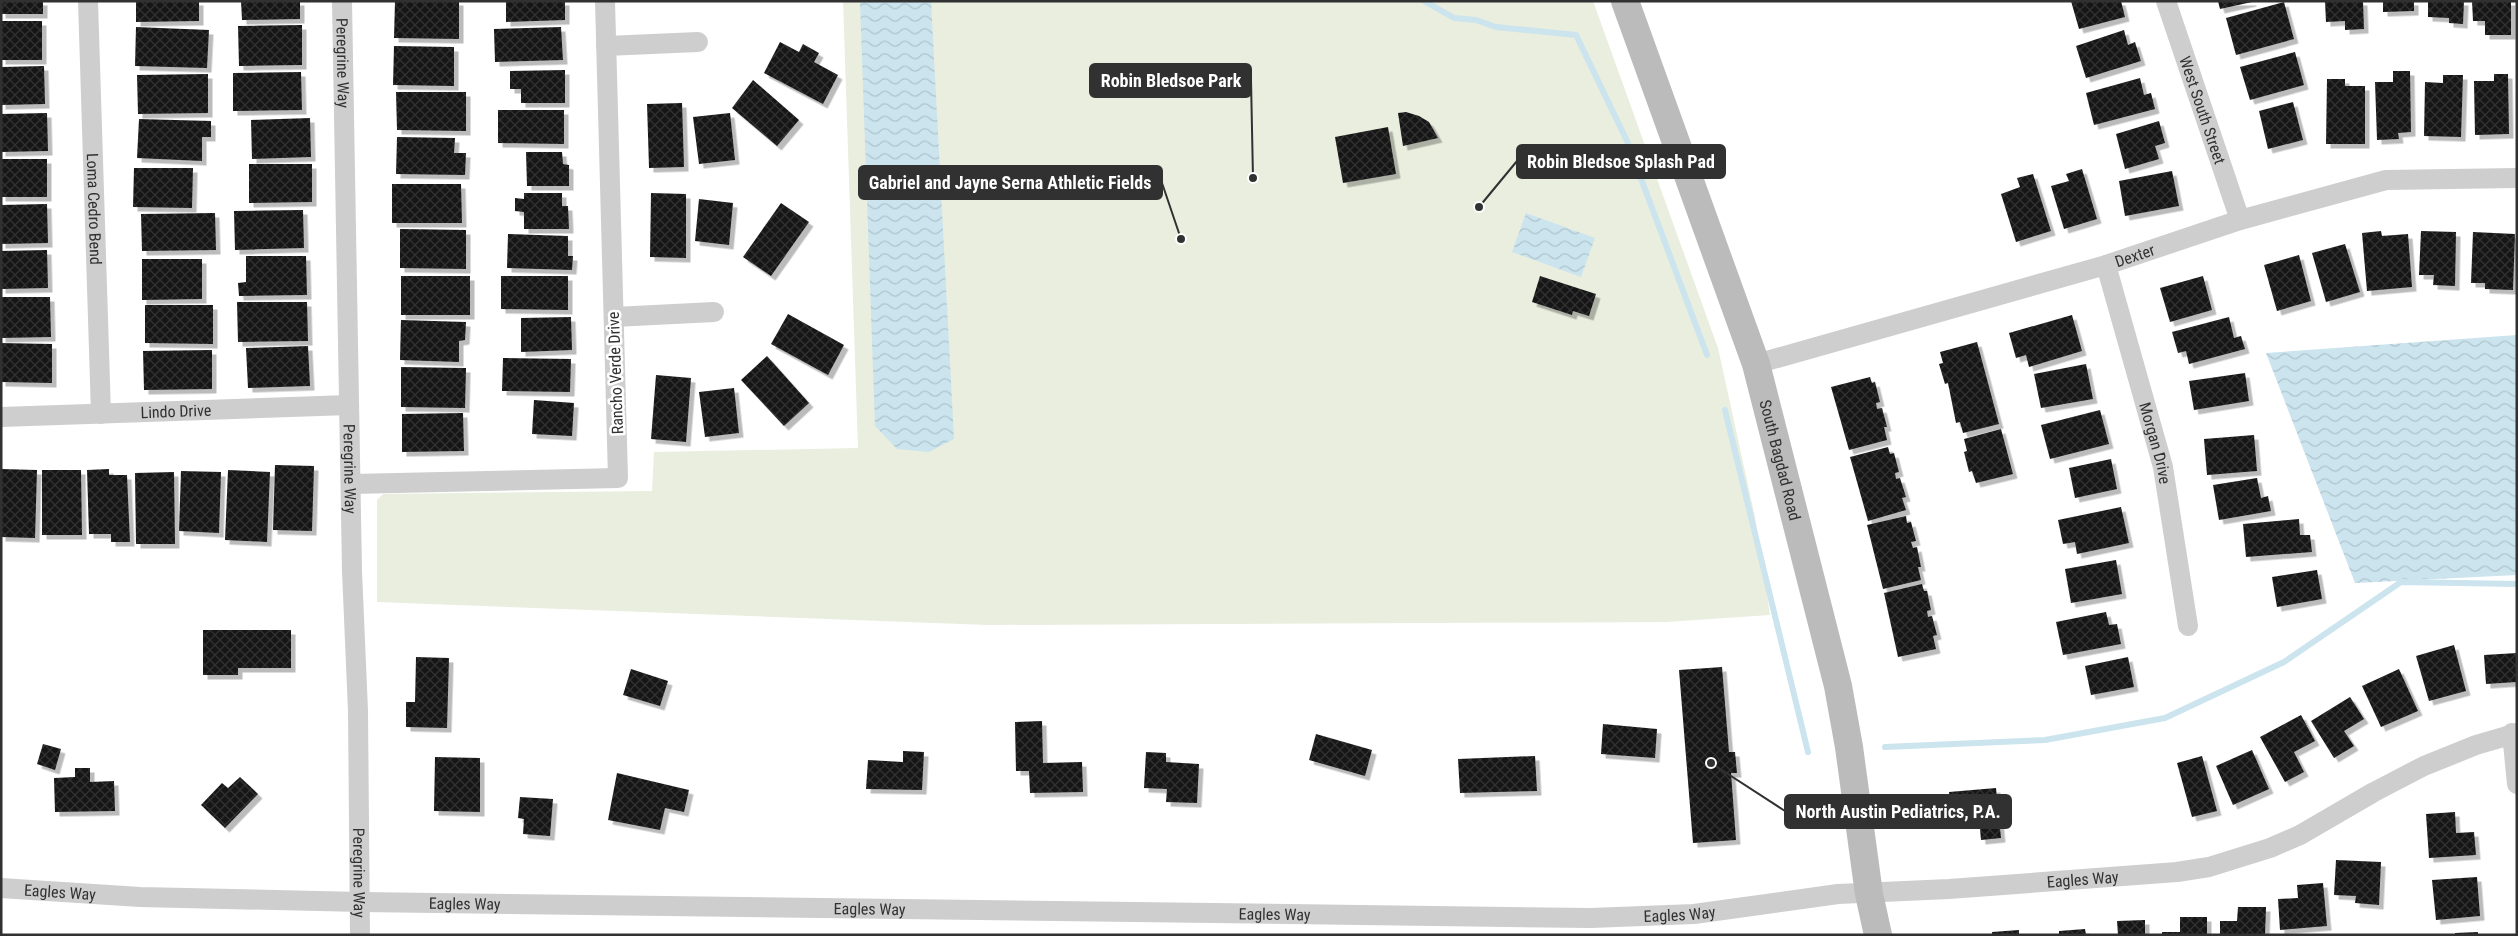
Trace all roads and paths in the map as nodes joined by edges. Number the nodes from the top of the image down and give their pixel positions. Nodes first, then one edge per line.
1 (88, 1) edge
2 (342, 1) edge
3 (605, 1) edge
4 (1626, 1) edge
5 (2166, 1) edge
6 (698, 42) dead end
7 (606, 46) junction
8 (2517, 178) edge
9 (2240, 220) junction
10 (2106, 265) junction
11 (714, 312) dead end
12 (614, 317) junction
13 (1756, 364) junction
14 (349, 405) junction
15 (101, 414) junction
16 (1, 417) edge
17 (351, 484) junction
18 (2188, 626) dead end
19 (2514, 733) edge
20 (2517, 784) edge
21 (1, 888) edge
22 (1869, 894) junction
23 (361, 902) junction
24 (360, 935) edge
25 (1878, 935) edge

1 - 15 street, Loma Cedro Bend
2 - 14 street, Peregrine Way
3 - 7 street, Rancho Verde Drive
4 - 13 main road, South Bagdad Road
5 - 9 street, West South Street
6 - 7 street
7 - 12 street, Rancho Verde Drive
8 - 9 street, Dexter
9 - 10 street, Dexter
10 - 13 street, Dexter
10 - 18 street, Morgan Drive
11 - 12 street
12 - 17 street, Rancho Verde Drive
13 - 22 main road, South Bagdad Road
14 - 15 street, Lindo Drive
14 - 17 street, Peregrine Way
15 - 16 street, Lindo Drive
17 - 23 street, Peregrine Way
19 - 20 street
19 - 22 street, Eagles Way
21 - 23 street, Eagles Way
22 - 23 street, Eagles Way
22 - 25 main road, South Bagdad Road
23 - 24 street, Peregrine Way

